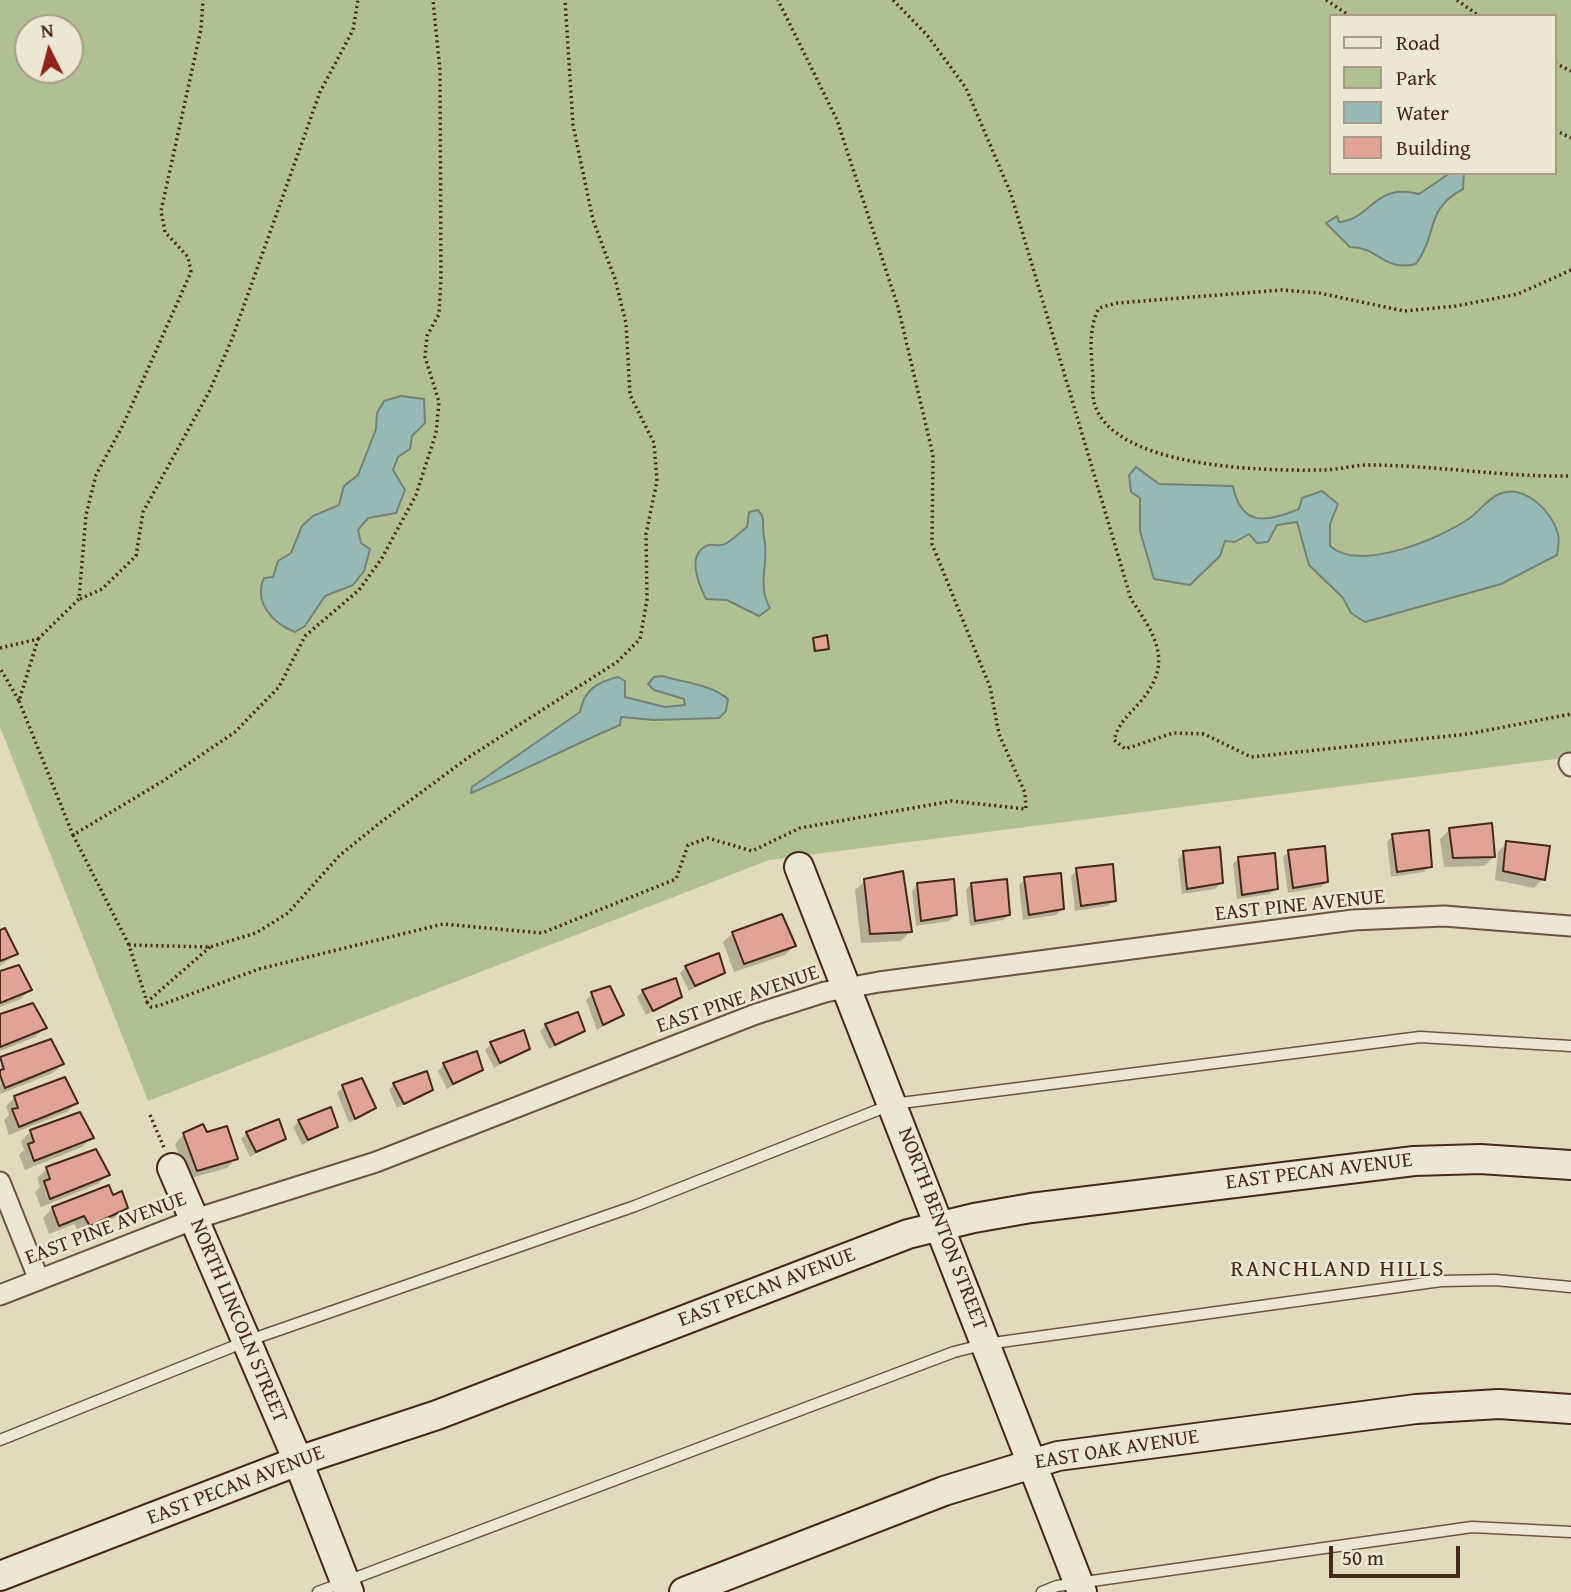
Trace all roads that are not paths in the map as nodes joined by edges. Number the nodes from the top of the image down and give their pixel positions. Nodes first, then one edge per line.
1 (799, 867) dead end
2 (1571, 926) edge
3 (848, 988) junction
4 (1571, 1046) edge
5 (893, 1104) junction
6 (1571, 1166) edge
7 (172, 1168) road end
8 (0, 1182) edge
9 (195, 1219) junction
10 (941, 1226) junction
11 (39, 1280) junction
12 (1571, 1287) edge
13 (0, 1295) edge
14 (247, 1341) junction
15 (986, 1344) junction
16 (1571, 1409) edge
17 (0, 1440) edge
18 (298, 1461) junction
19 (1032, 1463) junction
20 (1571, 1532) edge
21 (0, 1576) edge
22 (347, 1587) edge
23 (1080, 1588) edge
24 (318, 1592) edge
25 (684, 1592) edge
26 (1042, 1592) edge

1 - 3 street, NORTH BENTON STREET
2 - 3 street, EAST PINE AVENUE
3 - 5 street, NORTH BENTON STREET
3 - 9 street, EAST PINE AVENUE
4 - 5 lane
5 - 10 street, NORTH BENTON STREET
5 - 14 lane
6 - 10 street, EAST PECAN AVENUE
7 - 9 street, NORTH LINCOLN STREET
8 - 11 street
9 - 11 street, EAST PINE AVENUE
9 - 14 street, NORTH LINCOLN STREET
10 - 15 street, NORTH BENTON STREET
10 - 18 street, EAST PECAN AVENUE
11 - 13 street, EAST PINE AVENUE
12 - 15 lane
14 - 17 lane
14 - 18 street, NORTH LINCOLN STREET
15 - 19 street, NORTH BENTON STREET
15 - 22 lane
16 - 19 street, EAST OAK AVENUE
18 - 21 street, EAST PECAN AVENUE
18 - 22 street, NORTH LINCOLN STREET
19 - 23 street, NORTH BENTON STREET
19 - 25 street, EAST OAK AVENUE
20 - 23 lane
22 - 24 lane
23 - 26 lane

